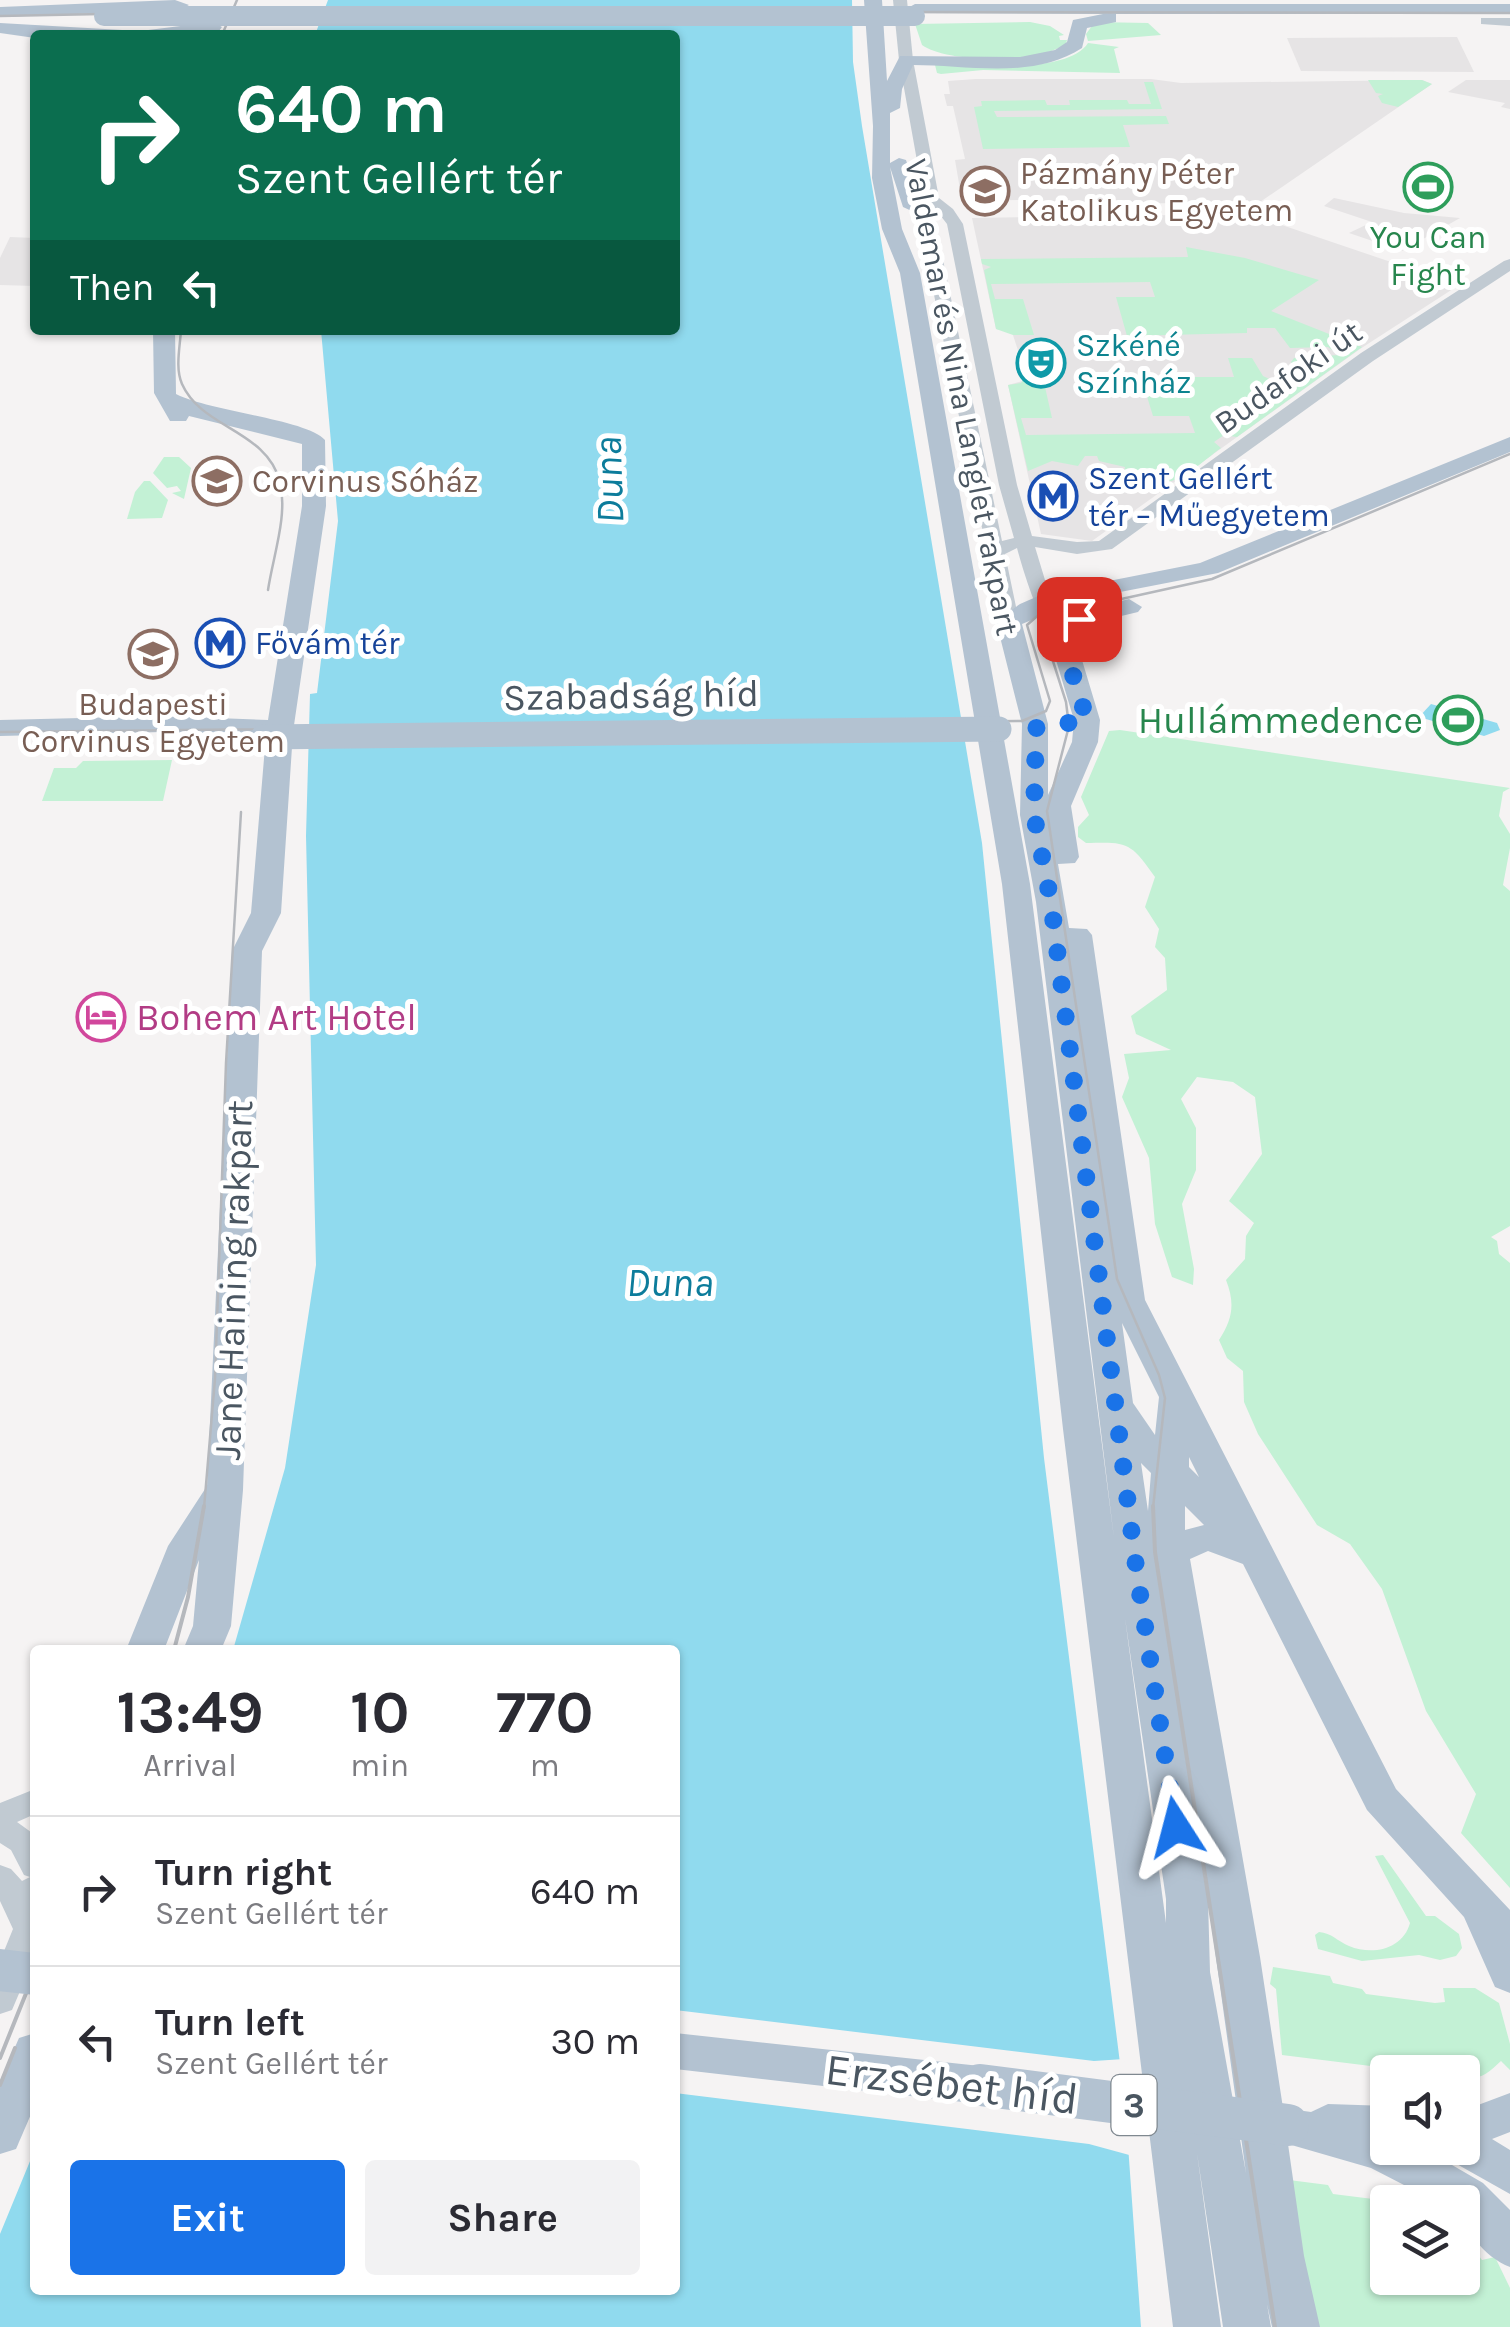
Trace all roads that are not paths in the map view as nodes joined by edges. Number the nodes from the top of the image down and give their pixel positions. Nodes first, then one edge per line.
1 (89, 0) edge
2 (224, 0) edge
3 (874, 0) edge
4 (1058, 0) edge
5 (1075, 0) edge
6 (112, 6) edge
7 (59, 8) junction
8 (910, 8) edge
9 (1016, 13) junction
10 (1114, 13) junction
11 (0, 15) edge
12 (1510, 16) edge
13 (202, 26) edge
14 (0, 28) edge
15 (42, 30) edge
16 (30, 31) edge
17 (1075, 34) junction
18 (905, 53) junction
19 (882, 130) junction
20 (936, 207) junction
21 (933, 244) junction
22 (959, 244) junction
23 (1510, 264) edge
24 (910, 274) junction
25 (164, 335) edge
26 (168, 398) junction
27 (1510, 444) edge
28 (314, 460) junction
29 (1510, 460) edge
30 (999, 550) junction
31 (1032, 567) junction
32 (1000, 581) junction
33 (1008, 622) junction
34 (1062, 640) junction
35 (1032, 715) junction
36 (1087, 720) junction
37 (995, 725) junction
38 (0, 728) edge
39 (264, 732) junction
40 (0, 742) edge
41 (1177, 1397) junction
42 (1118, 1408) junction
43 (1169, 1466) junction
44 (225, 1490) junction
45 (1170, 1554) junction
46 (1256, 1556) junction
47 (147, 1645) edge
48 (204, 1645) edge
49 (30, 1803) edge
50 (0, 1816) edge
51 (0, 1878) edge
52 (1476, 1902) junction
53 (30, 1919) edge
54 (30, 1927) edge
55 (1510, 1938) edge
56 (0, 1970) edge
57 (30, 1973) edge
58 (1510, 1975) edge
59 (0, 2000) edge
60 (680, 2052) edge
61 (30, 2063) edge
62 (1510, 2112) edge
63 (1480, 2124) edge
64 (1288, 2125) junction
65 (1370, 2125) edge
66 (0, 2135) edge
67 (1480, 2155) edge
68 (1510, 2174) edge
69 (1510, 2246) edge
70 (1197, 2327) edge
71 (1247, 2327) edge
72 (1296, 2327) edge

1 - 7 main road
2 - 13 main road
3 - 19 main road, Valdemar és Nina Langlet rakpart
4 - 9 main road
5 - 10 main road
6 - 7 main road
6 - 8 main road, bridge
6 - 8 main road, bridge
6 - 11 main road
6 - 15 main road
7 - 11 main road
8 - 9 main road
8 - 18 street
9 - 10 main road
9 - 17 main road
10 - 12 main road
10 - 12 main road
10 - 17 main road
14 - 16 main road
17 - 18 main road
18 - 19 main road
18 - 20 street
19 - 20 main road
19 - 24 main road, Valdemar és Nina Langlet rakpart
20 - 21 street
20 - 22 street
20 - 24 main road
21 - 22 street
21 - 30 street
22 - 31 street
23 - 31 street, Budafoki út
24 - 37 main road, Valdemar és Nina Langlet rakpart
25 - 26 main road
26 - 28 main road
26 - 28 main road
27 - 31 main road
28 - 44 main road, Jane Haining rakpart
29 - 34 main road
30 - 31 street
30 - 32 street
31 - 32 street
31 - 33 main road
31 - 34 street
32 - 33 street
33 - 35 main road
34 - 36 main road
35 - 36 main road, Szabadság híd
35 - 37 main road, Szabadság híd
35 - 42 main road
36 - 41 main road
37 - 39 main road, Szabadság híd, bridge
37 - 70 main road, Valdemar és Nina Langlet rakpart
38 - 39 main road
39 - 40 main road
41 - 43 main road
41 - 46 main road
42 - 43 main road
42 - 71 main road
43 - 45 main road
43 - 46 main road
44 - 47 main road
44 - 48 main road, Jane Haining rakpart
45 - 46 main road
45 - 72 main road
46 - 52 main road
49 - 50 street
51 - 53 street
52 - 55 main road
52 - 58 main road
54 - 59 street
56 - 57 main road, bridge
60 - 64 main road, Erzsébet híd / 3, bridge
61 - 66 main road
62 - 63 main road
64 - 65 main road, 3
64 - 69 main road, 3
67 - 68 main road

